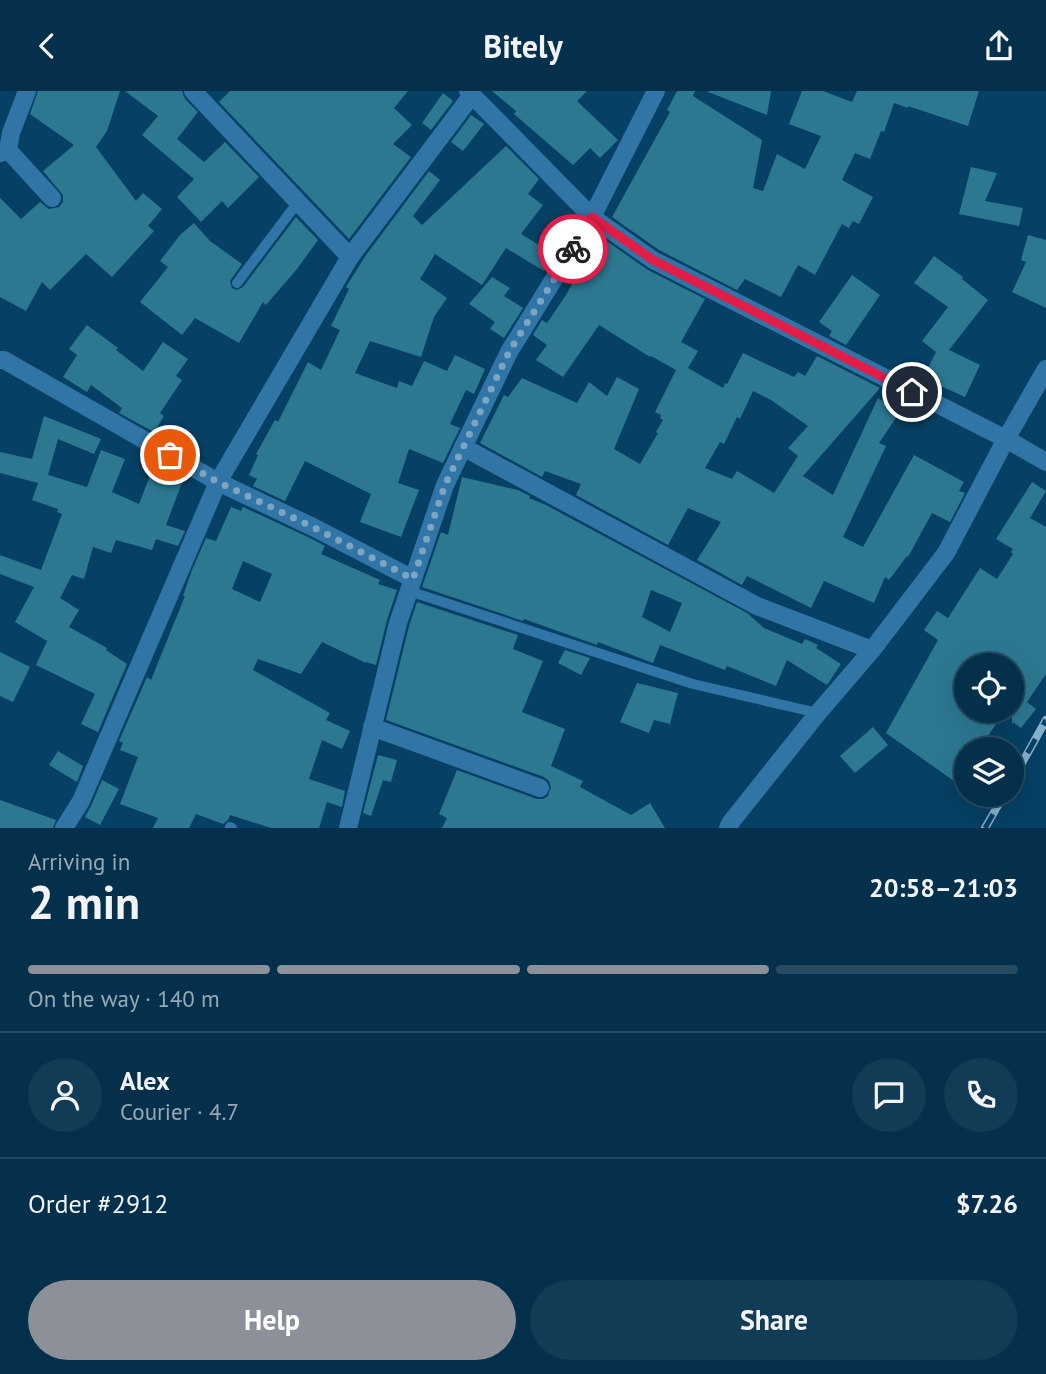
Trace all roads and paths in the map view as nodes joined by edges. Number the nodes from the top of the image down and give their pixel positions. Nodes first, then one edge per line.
1 (27, 91) edge
2 (193, 91) edge
3 (656, 91) edge
4 (470, 93) edge
5 (4, 151) edge
6 (52, 198) dead end
7 (298, 202) junction
8 (592, 217) junction
9 (350, 257) junction
10 (237, 283) dead end
11 (0, 360) edge
12 (1046, 369) edge
13 (1006, 439) junction
14 (463, 447) junction
15 (1046, 462) edge
16 (218, 482) junction
17 (411, 585) junction
18 (872, 650) junction
19 (818, 713) junction
20 (372, 727) junction
21 (540, 788) dead end
22 (64, 828) edge
23 (348, 828) edge
24 (728, 828) edge

1 - 5 street
2 - 7 street
3 - 8 street
4 - 8 street
4 - 9 street
5 - 6 street
7 - 9 street
7 - 10 lane
8 - 13 street
8 - 14 street
9 - 16 street
11 - 16 street
12 - 13 street
13 - 15 street
13 - 18 street
14 - 17 street
14 - 18 street
16 - 17 street
16 - 22 street
17 - 19 lane
17 - 20 street
18 - 19 street
19 - 24 street
20 - 21 street
20 - 23 street

